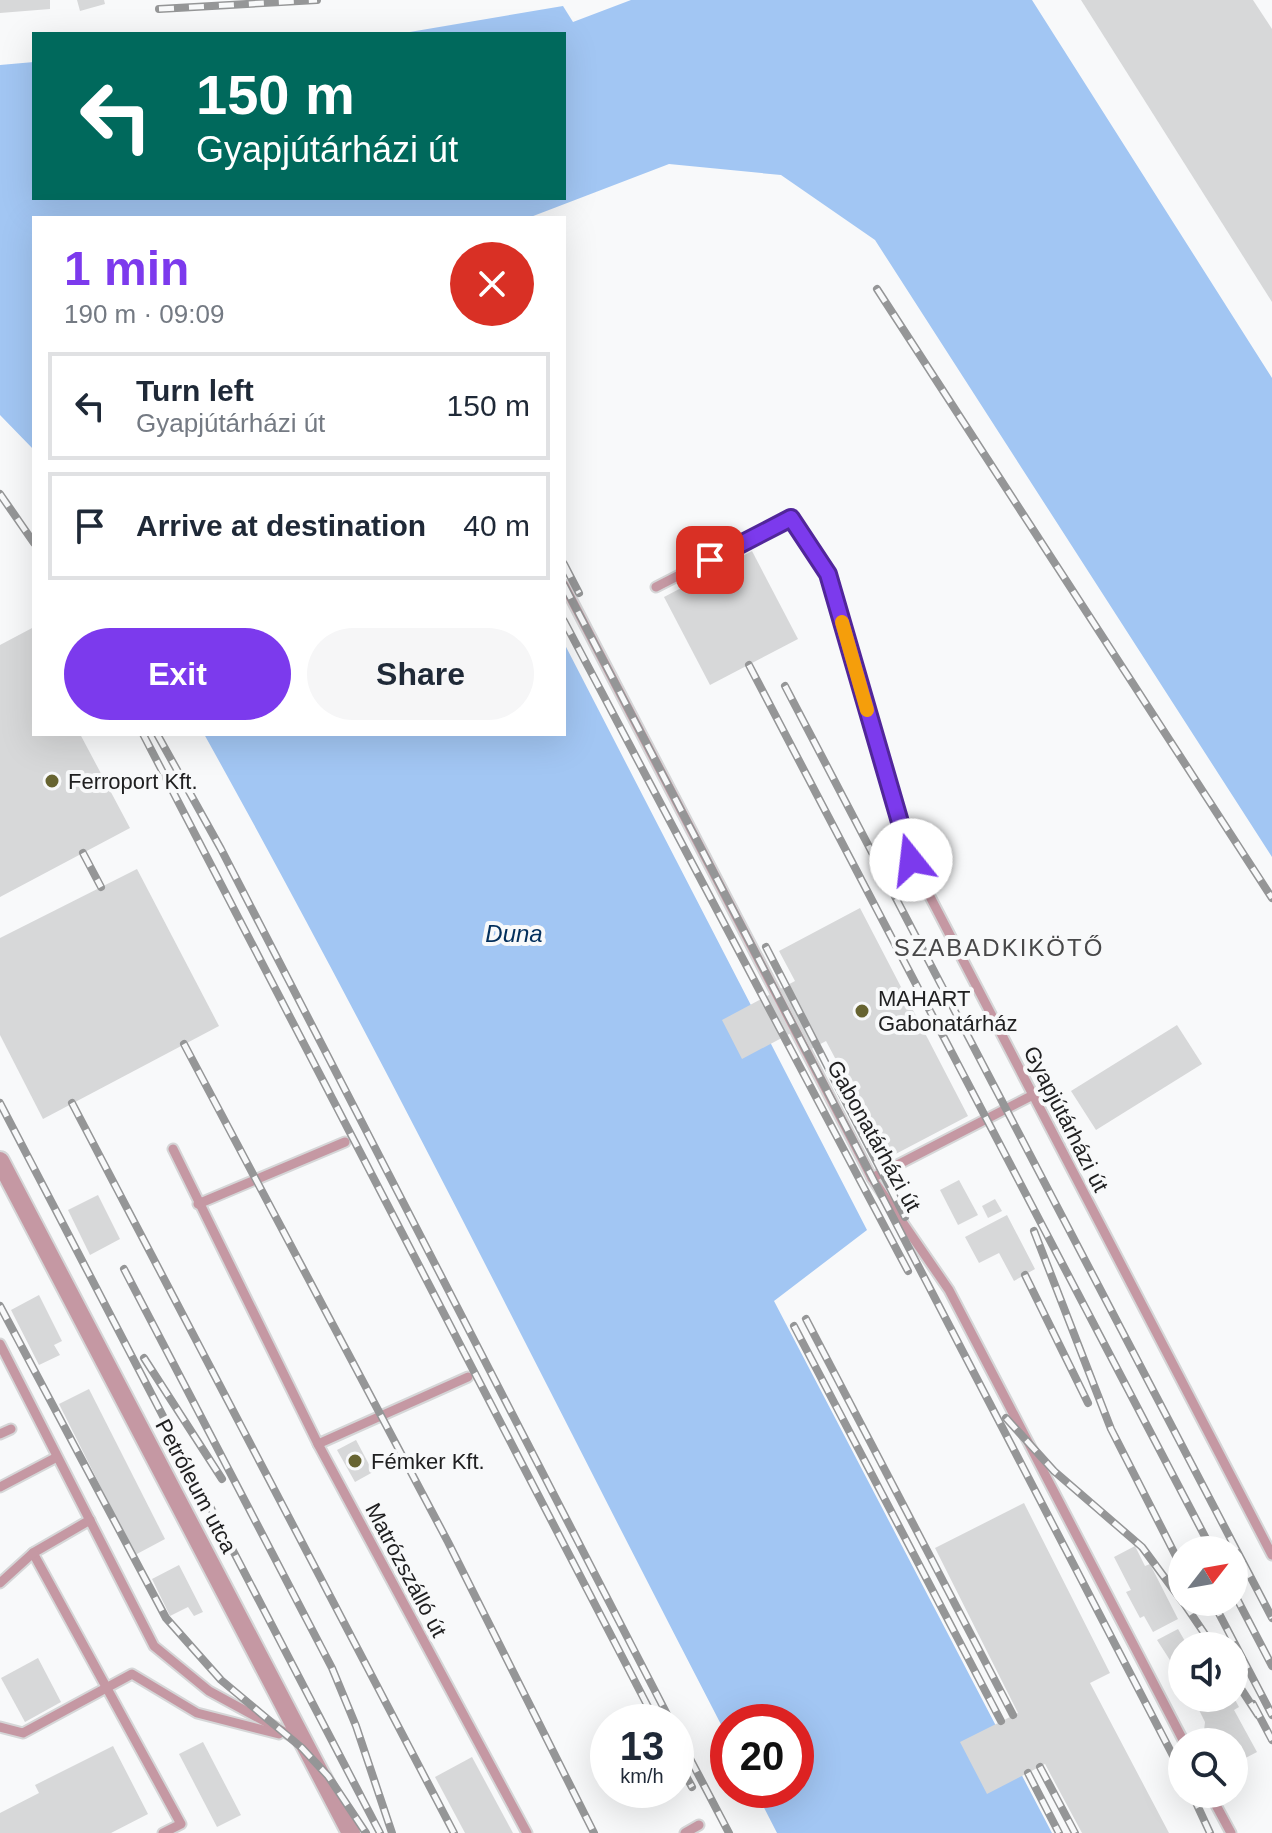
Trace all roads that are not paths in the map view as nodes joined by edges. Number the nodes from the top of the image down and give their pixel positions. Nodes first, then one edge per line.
1 (656, 587) dead end
2 (566, 589) edge
3 (1033, 1095) junction
4 (345, 1142) dead end
5 (173, 1149) dead end
6 (0, 1161) edge
7 (872, 1178) junction
8 (198, 1204) junction
9 (0, 1344) edge
10 (468, 1377) dead end
11 (11, 1429) dead end
12 (0, 1434) edge
13 (318, 1444) junction
14 (57, 1457) junction
15 (0, 1487) edge
16 (90, 1520) junction
17 (33, 1553) junction
18 (1272, 1555) edge
19 (0, 1583) edge
20 (108, 1689) junction
21 (0, 1727) edge
22 (1177, 1728) edge
23 (297, 1739) junction
24 (1218, 1808) edge
25 (699, 1825) dead end
26 (163, 1833) edge
27 (351, 1833) edge
28 (527, 1833) edge
29 (685, 1833) edge
30 (1231, 1833) edge

1 - 3 lane, Gyapjútárházi út
2 - 7 lane, Gabonatárházi út
3 - 7 lane
3 - 18 lane, Gyapjútárházi út
4 - 8 lane
5 - 8 lane, Matrózszálló út
6 - 23 street, Petróleum utca
7 - 22 lane, Gabonatárházi út
8 - 13 lane, Matrózszálló út
9 - 14 lane
10 - 13 lane
11 - 12 lane
13 - 28 lane, Matrózszálló út
14 - 15 lane
14 - 16 lane
16 - 17 lane
16 - 23 lane
17 - 19 lane
17 - 20 lane
20 - 21 lane
20 - 23 lane
20 - 26 lane
23 - 27 street, Petróleum utca
24 - 30 lane
25 - 29 lane

